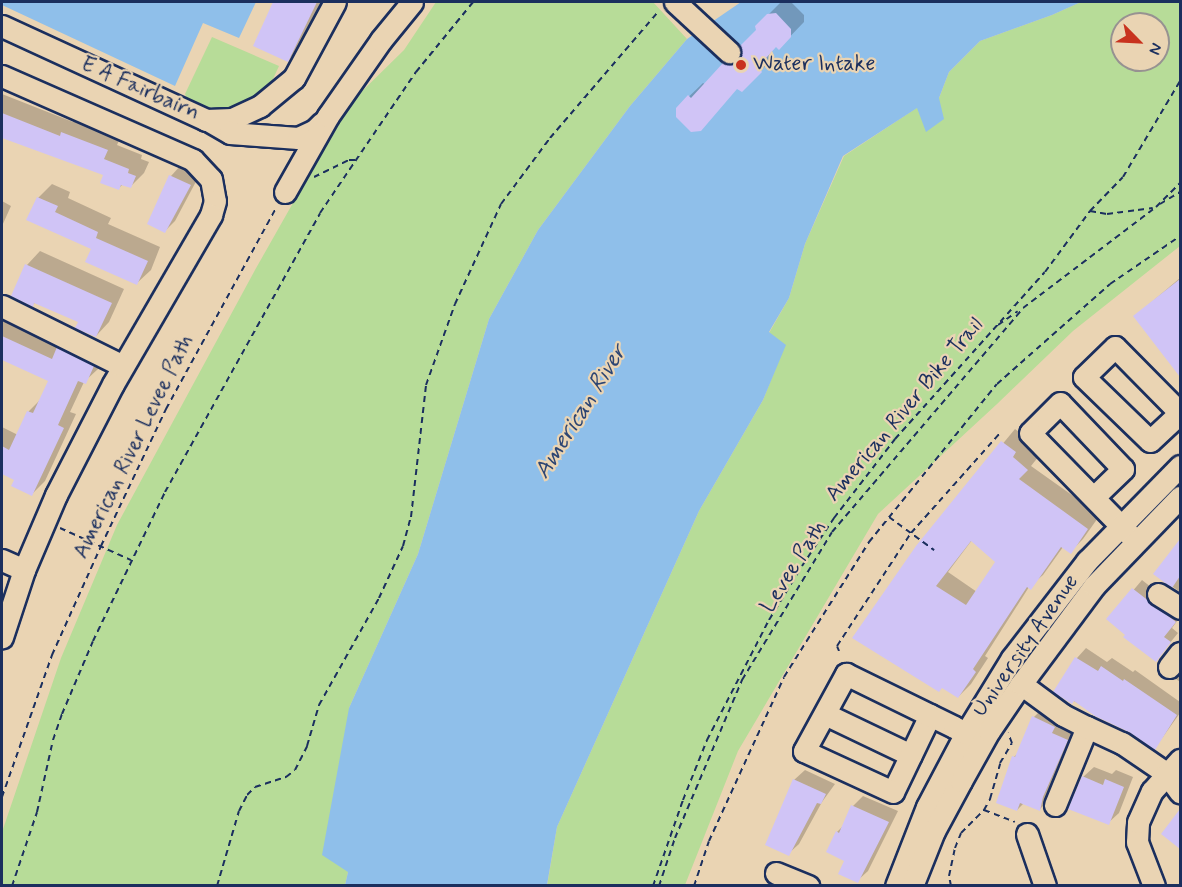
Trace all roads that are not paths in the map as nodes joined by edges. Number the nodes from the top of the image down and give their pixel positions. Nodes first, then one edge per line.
1 (335, 2) edge
2 (412, 2) edge
3 (668, 5) edge
4 (2, 26) edge
5 (729, 52) dead end
6 (2, 76) edge
7 (328, 116) junction
8 (206, 120) junction
9 (285, 192) road end
10 (2, 306) edge
11 (123, 366) junction
12 (1180, 413) edge
13 (1180, 466) edge
14 (1095, 496) dead end
15 (1180, 497) edge
16 (1120, 524) junction
17 (1135, 541) junction
18 (2, 560) edge
19 (24, 570) junction
20 (1158, 594) dead end
21 (1180, 608) edge
22 (2, 637) edge
23 (1021, 684) junction
24 (825, 714) junction
25 (930, 715) junction
26 (1087, 727) junction
27 (975, 738) junction
28 (911, 755) junction
29 (1173, 767) edge
30 (1180, 792) edge
31 (1055, 805) dead end
32 (1027, 834) road end
33 (776, 873) dead end
34 (1147, 884) edge
35 (808, 885) edge
36 (896, 885) edge
37 (912, 885) edge
38 (1045, 885) edge

1 - 8 street, E A Fairbairn
2 - 7 street
3 - 5 street
4 - 8 street, E A Fairbairn
6 - 11 street
7 - 8 street
7 - 9 street
10 - 11 street
11 - 19 street
12 - 12 street
13 - 16 street, University Avenue
14 - 16 street
15 - 17 street, University Avenue
16 - 17 street
16 - 27 street, University Avenue
17 - 23 street, University Avenue
18 - 19 street
19 - 22 street
20 - 21 street
23 - 26 street
23 - 27 street, University Avenue
24 - 25 street
24 - 28 street
24 - 28 street
25 - 27 street
25 - 28 street
26 - 29 street
26 - 31 street
27 - 36 street, University Avenue
27 - 37 street, University Avenue
29 - 30 street
29 - 34 street
32 - 38 street
33 - 35 street

